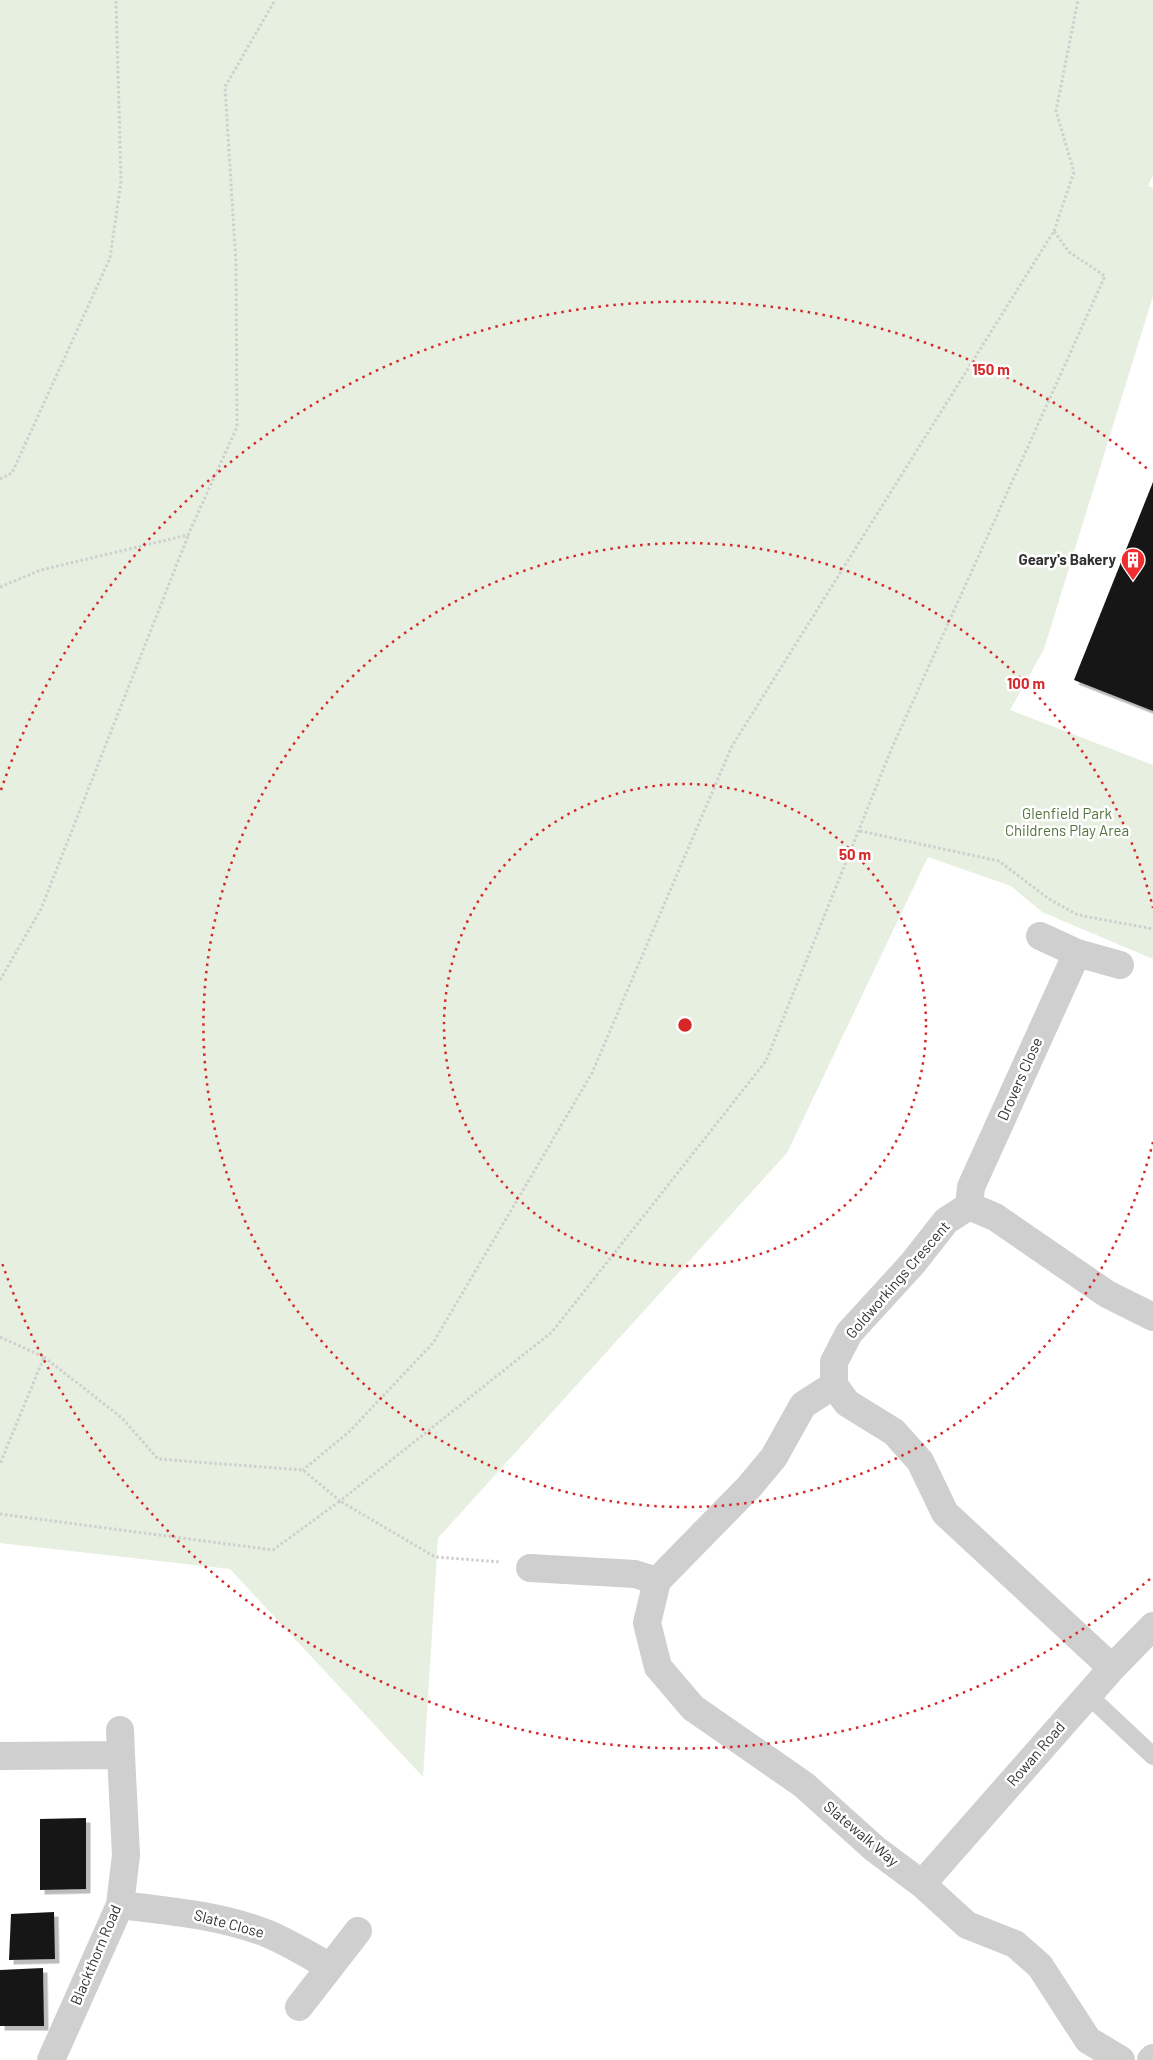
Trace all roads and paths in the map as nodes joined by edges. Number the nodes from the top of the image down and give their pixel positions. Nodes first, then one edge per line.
1 (116, 0) edge
2 (275, 0) edge
3 (1078, 0) edge
4 (1054, 231) junction
5 (0, 479) edge
6 (188, 535) junction
7 (0, 587) edge
8 (860, 831) junction
9 (1153, 929) edge
10 (1040, 936) dead end
11 (1077, 953) junction
12 (1120, 965) dead end
13 (0, 980) edge
14 (969, 1206) junction
15 (1153, 1318) edge
16 (0, 1337) edge
17 (44, 1357) junction
18 (834, 1385) junction
19 (0, 1464) edge
20 (303, 1470) junction
21 (340, 1501) junction
22 (0, 1514) edge
23 (530, 1568) joint
24 (657, 1581) junction
25 (1153, 1626) edge
26 (1112, 1668) junction
27 (1088, 1695) junction
28 (0, 1756) edge
29 (1153, 1756) edge
30 (922, 1884) junction
31 (120, 1905) junction
32 (358, 1931) dead end
33 (330, 1967) junction
34 (299, 2007) dead end
35 (50, 2060) edge
36 (1122, 2060) edge

1 - 5 path
2 - 6 path
3 - 4 path
4 - 8 path
4 - 20 path
6 - 7 path
6 - 13 path
8 - 9 path
8 - 21 path
10 - 11 street
11 - 12 street
11 - 14 street, Drovers Close
14 - 15 street
14 - 18 street, Goldworkings Crescent
16 - 17 path
17 - 19 path
17 - 20 path
18 - 24 street
18 - 26 street
20 - 21 path
21 - 22 path
21 - 23 path
23 - 24 street
24 - 30 street, Slatewalk Way
25 - 26 street, Rowan Road
26 - 27 street, Rowan Road
27 - 29 lane
27 - 30 street, Rowan Road
28 - 31 street, Blackthorn Road
30 - 36 street, Slatewalk Way
31 - 33 street, Slate Close
31 - 35 street, Blackthorn Road
32 - 33 street
33 - 34 street

